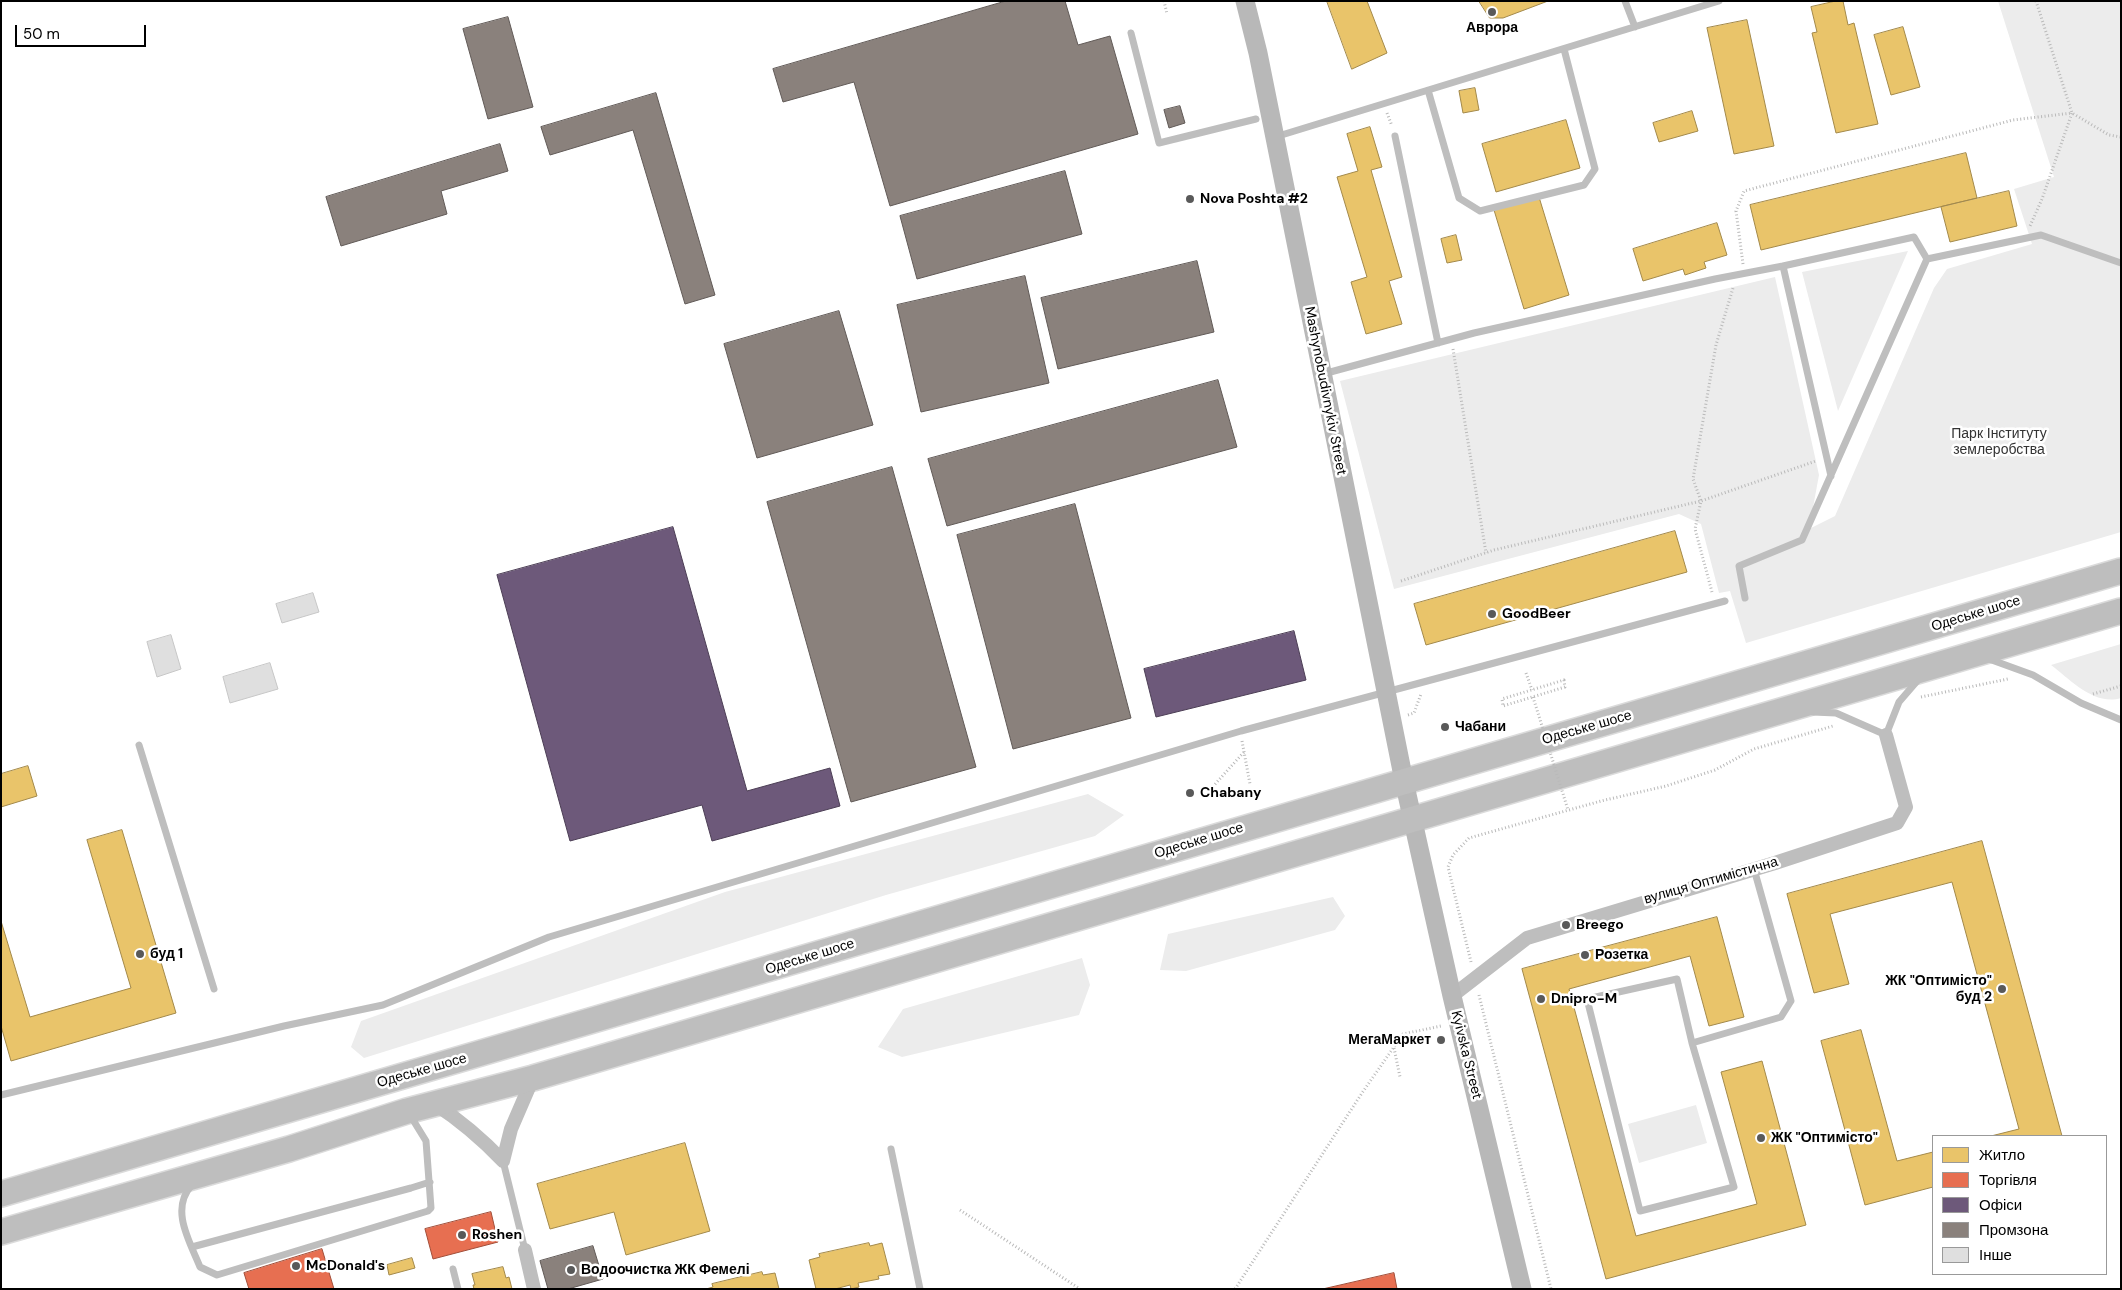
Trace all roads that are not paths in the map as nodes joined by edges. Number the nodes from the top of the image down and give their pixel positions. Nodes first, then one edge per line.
1 (1245, 1) edge
2 (1625, 1) edge
3 (1719, 1) edge
4 (1635, 27) junction
5 (1131, 33) dead end
6 (1564, 49) junction
7 (1428, 90) junction
8 (1256, 118) dead end
9 (1395, 136) road end
10 (1275, 137) junction
11 (1927, 259) junction
12 (2121, 262) edge
13 (1783, 266) junction
14 (1438, 343) junction
15 (1322, 374) junction
16 (1831, 476) junction
17 (2121, 571) edge
18 (1745, 598) dead end
19 (1725, 601) dead end
20 (2121, 611) edge
21 (1976, 654) junction
22 (1928, 668) junction
23 (1386, 691) junction
24 (1783, 711) junction
25 (2121, 720) edge
26 (1886, 735) junction
27 (139, 745) dead end
28 (1404, 781) junction
29 (1412, 820) junction
30 (1754, 869) junction
31 (214, 989) dead end
32 (1452, 996) junction
33 (1692, 1043) junction
34 (533, 1078) junction
35 (1, 1095) edge
36 (435, 1104) junction
37 (407, 1111) junction
38 (891, 1149) dead end
39 (503, 1161) junction
40 (202, 1173) junction
41 (430, 1182) junction
42 (1, 1194) edge
43 (1, 1232) edge
44 (192, 1247) junction
45 (525, 1250) joint
46 (453, 1269) dead end
47 (458, 1289) edge
48 (534, 1289) edge
49 (920, 1289) edge
50 (1522, 1289) edge

1 - 10 street, Mashynobudivnykiv Street
2 - 4 lane
3 - 4 lane
4 - 6 lane
5 - 8 lane
6 - 7 lane
6 - 7 lane
7 - 10 lane
9 - 14 lane
10 - 15 street, Mashynobudivnykiv Street
11 - 12 lane
11 - 13 lane
11 - 16 lane
13 - 14 lane
13 - 16 lane
14 - 15 lane
15 - 23 street, Mashynobudivnykiv Street
16 - 18 lane
17 - 28 highway, Одеське шосе
19 - 23 lane
20 - 21 highway
21 - 22 highway
21 - 25 lane
22 - 24 highway
22 - 26 lane
23 - 28 street, Mashynobudivnykiv Street
23 - 35 lane
24 - 26 lane
24 - 29 highway
26 - 30 street, вулиця Оптимістична
27 - 31 lane
28 - 29 street, Kyivska Street
28 - 42 highway, Одеське шосе
29 - 32 street, Kyivska Street
29 - 34 highway
30 - 32 street, вулиця Оптимістична
30 - 33 lane
32 - 50 street, Kyivska Street
33 - 33 lane
34 - 36 highway
34 - 39 street
36 - 37 highway
36 - 39 street
37 - 40 highway
37 - 41 lane
38 - 49 lane
39 - 45 lane
40 - 43 highway
40 - 44 lane
41 - 44 lane
41 - 44 lane
45 - 48 street
46 - 47 lane

